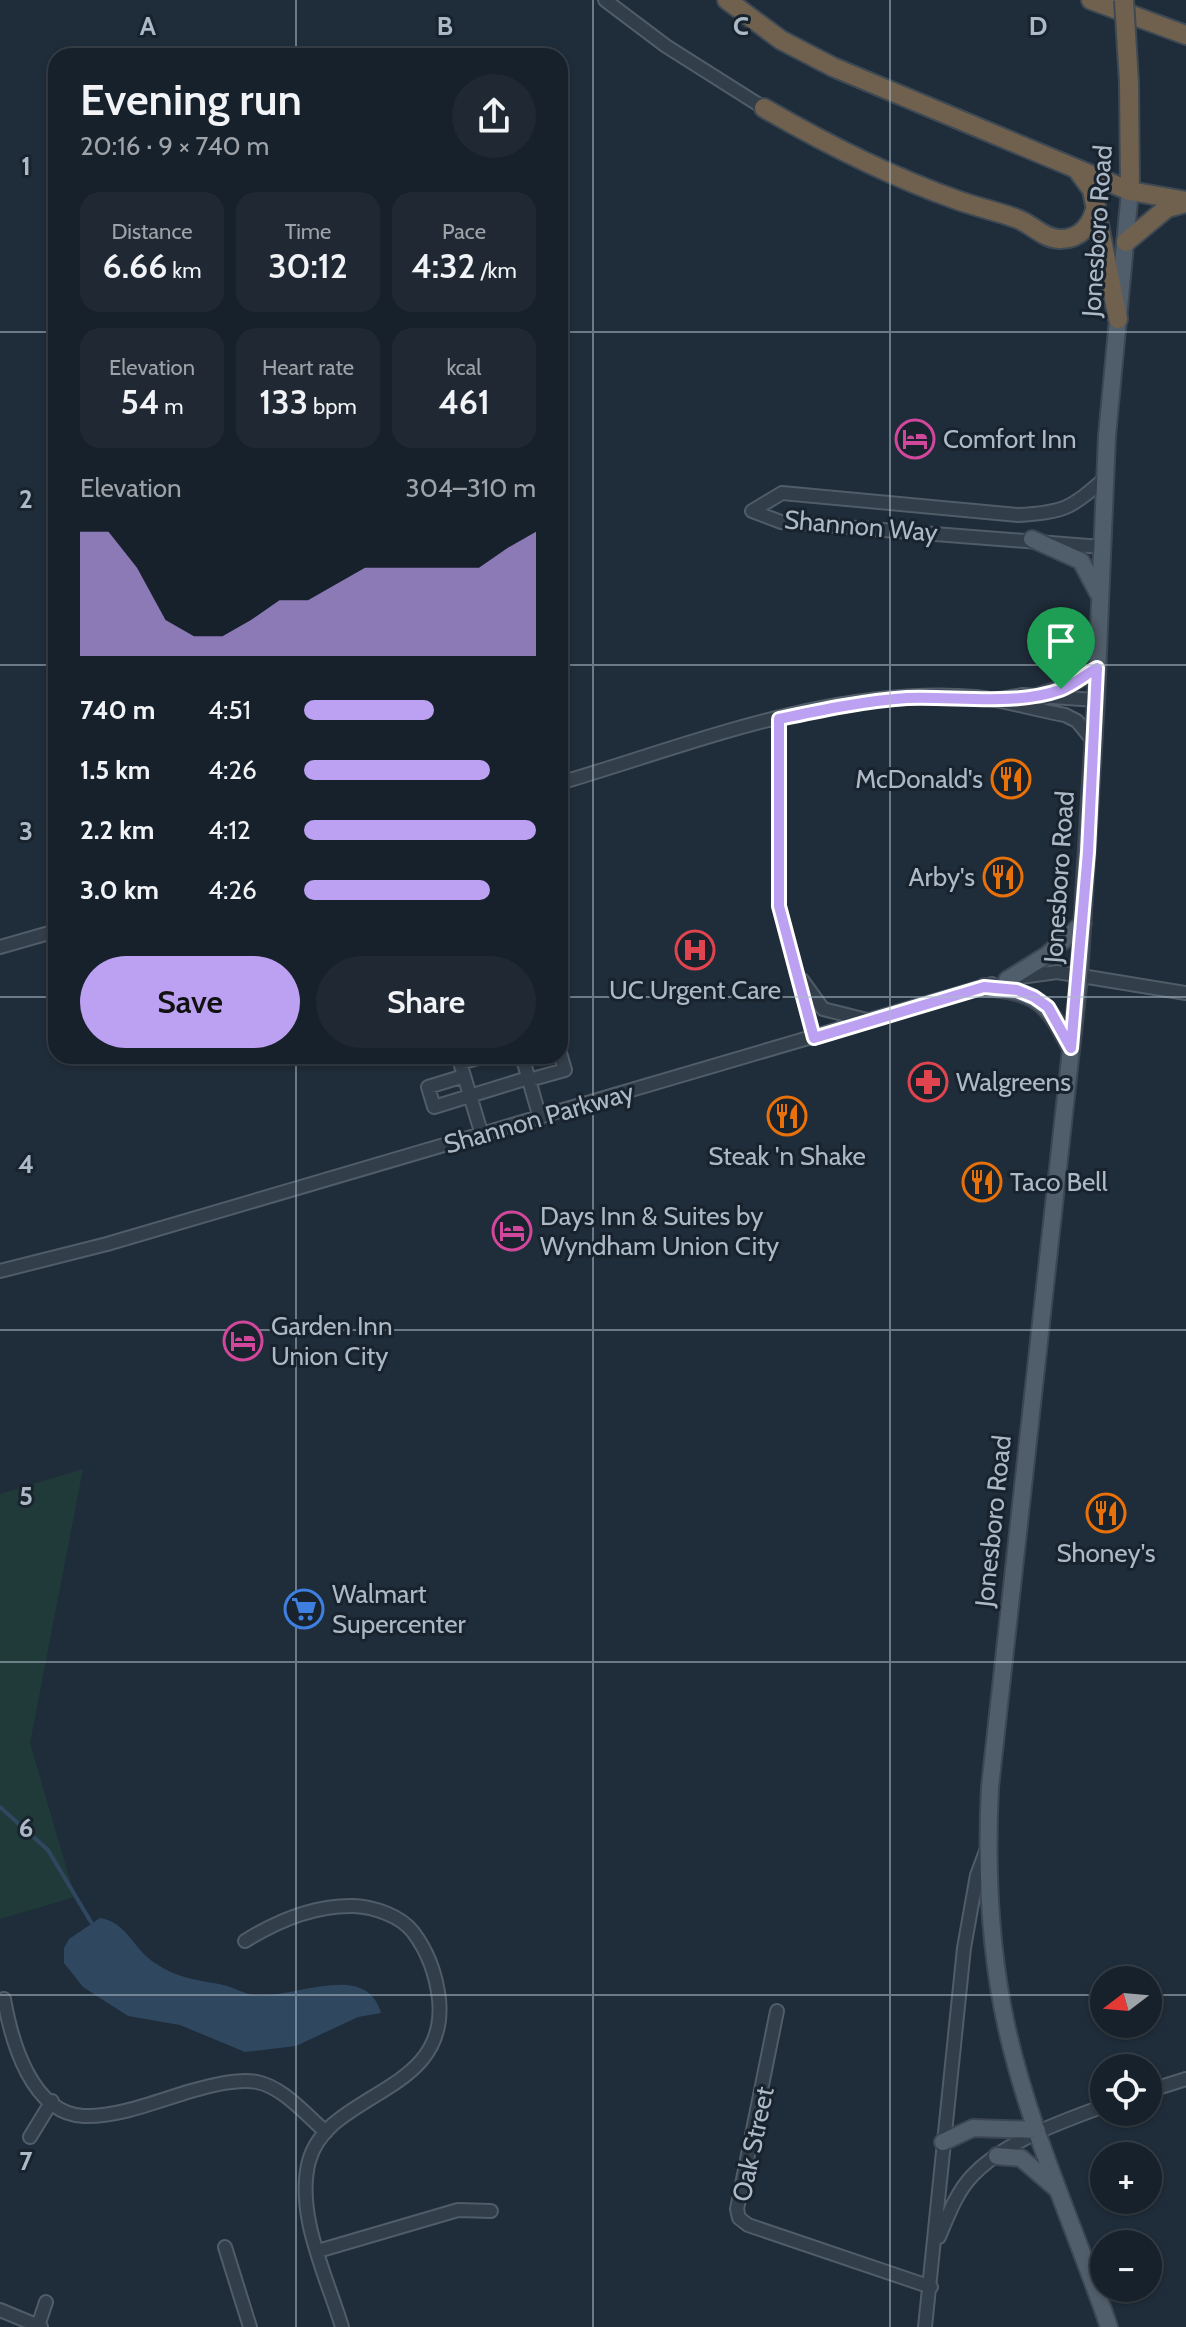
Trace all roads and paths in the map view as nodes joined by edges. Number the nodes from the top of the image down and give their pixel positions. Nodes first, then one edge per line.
1 (605, 0) edge
2 (727, 0) edge
3 (1091, 0) edge
4 (1124, 0) edge
5 (1186, 35) edge
6 (764, 108) joint
7 (1075, 169) junction
8 (1130, 191) junction
9 (1186, 202) edge
10 (1096, 205) junction
11 (1126, 242) junction
12 (1118, 319) junction
13 (1105, 478) junction
14 (1032, 539) junction
15 (1102, 547) junction
16 (1100, 595) junction
17 (1097, 668) junction
18 (1039, 696) junction
19 (996, 700) junction
20 (1096, 700) junction
21 (779, 719) junction
22 (1094, 742) junction
23 (568, 781) edge
24 (1083, 923) junction
25 (48, 933) edge
26 (0, 947) edge
27 (792, 961) junction
28 (1079, 977) junction
29 (1007, 980) junction
30 (984, 987) junction
31 (1186, 993) edge
32 (870, 1021) junction
33 (814, 1038) junction
34 (1071, 1048) junction
35 (524, 1064) edge
36 (563, 1064) edge
37 (461, 1065) edge
38 (529, 1079) junction
39 (470, 1096) junction
40 (540, 1118) junction
41 (482, 1135) junction
42 (0, 1271) edge
43 (986, 1851) junction
44 (245, 1941) dead end
45 (4, 1999) dead end
46 (777, 2011) dead end
47 (1186, 2079) edge
48 (1162, 2087) edge
49 (52, 2101) junction
50 (1090, 2111) edge
51 (1037, 2130) junction
52 (326, 2132) junction
53 (30, 2137) dead end
54 (943, 2142) junction
55 (997, 2156) junction
56 (1059, 2191) junction
57 (491, 2211) dead end
58 (225, 2247) dead end
59 (935, 2247) junction
60 (318, 2251) junction
61 (931, 2287) junction
62 (46, 2302) dead end
63 (0, 2310) edge
64 (40, 2326) edge
65 (250, 2327) edge
66 (342, 2327) edge
67 (925, 2327) edge
68 (1109, 2327) edge

1 - 6 street
2 - 7 highway
3 - 5 highway
4 - 8 highway, Jonesboro Road, bridge
6 - 10 highway
7 - 8 highway
7 - 10 highway
8 - 9 highway
8 - 11 main road, Jonesboro Road
9 - 11 highway
10 - 12 highway
11 - 12 main road, Jonesboro Road
12 - 13 main road, Jonesboro Road
13 - 14 street, Shannon Way
13 - 15 main road, Jonesboro Road
14 - 15 street, Shannon Way
14 - 16 main road
15 - 16 main road, Jonesboro Road
16 - 17 main road, Jonesboro Road
17 - 18 main road
17 - 20 main road, Jonesboro Road
18 - 19 street
18 - 20 street
19 - 21 street
19 - 22 street
20 - 22 main road, Jonesboro Road
21 - 23 street
21 - 27 street
22 - 24 main road, Jonesboro Road
24 - 28 main road, Jonesboro Road
24 - 29 main road
25 - 26 street
27 - 32 street
27 - 33 street
28 - 29 street, Shannon Parkway
28 - 31 street, Shannon Parkway
28 - 34 main road, Jonesboro Road
29 - 30 street, Shannon Parkway
30 - 32 street, Shannon Parkway
30 - 34 main road
32 - 33 street, Shannon Parkway
33 - 40 street, Shannon Parkway
34 - 43 main road, Jonesboro Road
35 - 38 street
36 - 38 street
37 - 39 street
37 - 39 street
38 - 39 street
38 - 40 street
39 - 41 street
40 - 41 street, Shannon Parkway
41 - 42 street, Shannon Parkway
43 - 51 main road, Jonesboro Road
43 - 54 street, Jonesboro Road
44 - 52 street
45 - 49 street
46 - 61 street, Oak Street
47 - 48 street
49 - 52 street
49 - 53 street
50 - 51 street
51 - 54 main road
51 - 55 street, Jonesboro Road
51 - 56 main road
52 - 60 street
54 - 59 street, Jonesboro Road
55 - 56 main road
55 - 59 street, Jonesboro Road
56 - 68 main road
57 - 60 street
58 - 65 street
59 - 61 street, Jonesboro Road
60 - 66 street
61 - 67 street, Jonesboro Road
62 - 64 street
63 - 64 street

